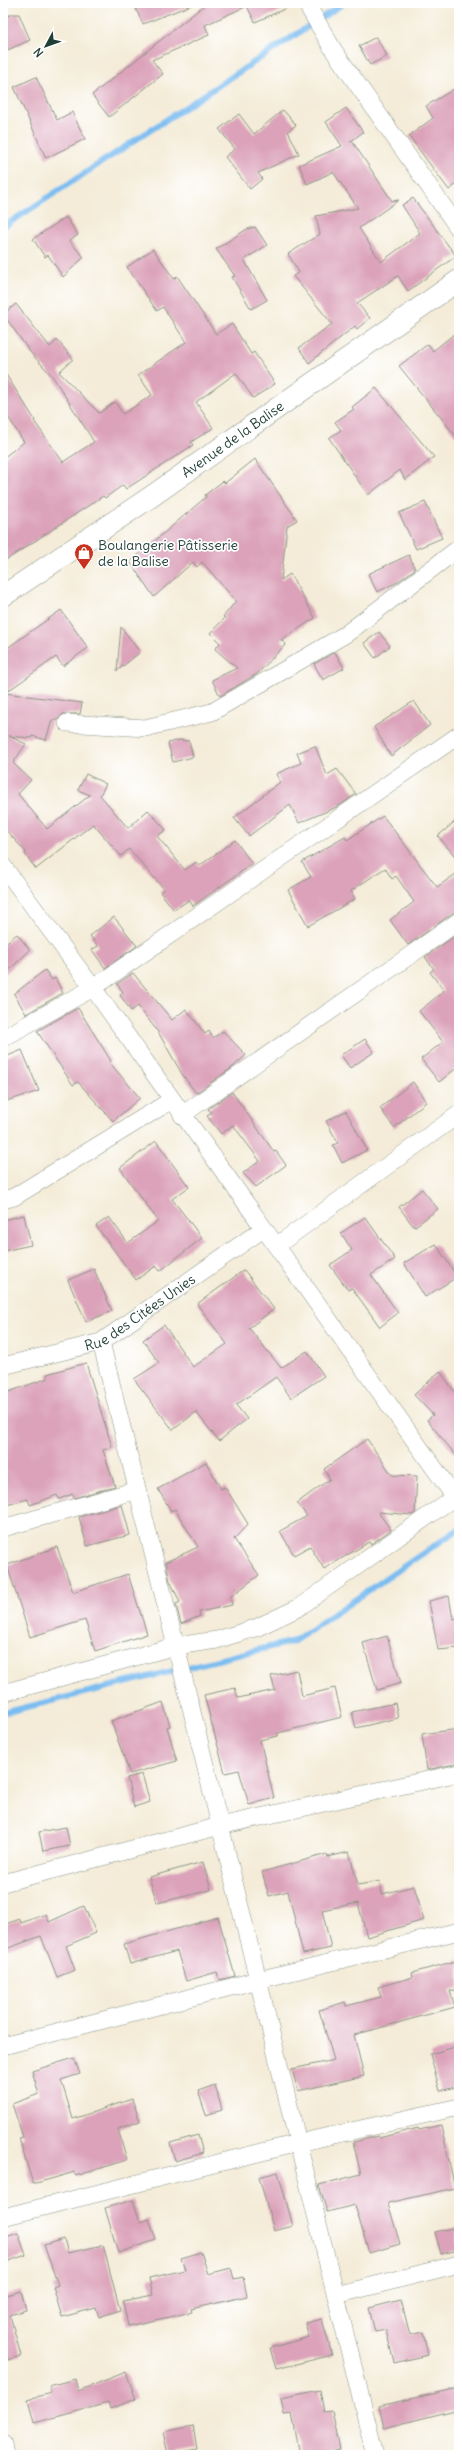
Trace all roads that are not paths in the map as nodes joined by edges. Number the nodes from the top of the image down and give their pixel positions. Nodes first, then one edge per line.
1 (306, 3) edge
2 (459, 229) edge
3 (459, 280) edge
4 (459, 548) edge
5 (3, 596) edge
6 (67, 723) dead end
7 (459, 735) edge
8 (3, 866) edge
9 (459, 921) edge
10 (93, 988) junction
11 (3, 1038) edge
12 (172, 1100) junction
13 (459, 1114) edge
14 (182, 1115) junction
15 (3, 1200) edge
16 (263, 1229) junction
17 (276, 1246) junction
18 (101, 1342) junction
19 (3, 1366) edge
20 (137, 1490) junction
21 (458, 1498) edge
22 (3, 1528) edge
23 (177, 1652) junction
24 (3, 1693) edge
25 (459, 1773) edge
26 (220, 1826) junction
27 (3, 1883) edge
28 (459, 1931) edge
29 (258, 1980) junction
30 (3, 2046) edge
31 (459, 2107) edge
32 (298, 2143) junction
33 (3, 2217) edge
34 (459, 2264) edge
35 (336, 2295) junction
36 (3, 2444) edge
37 (5, 2455) edge
38 (375, 2455) edge

1 - 2 street
3 - 5 street, Avenue de la Balise
4 - 6 street
7 - 10 street
8 - 10 street
9 - 14 street
10 - 11 street
10 - 12 street
12 - 14 street
12 - 15 street
13 - 17 street
14 - 16 street
16 - 17 street
16 - 18 street, Rue des Citées Unies
17 - 21 street
18 - 19 street, Rue des Citées Unies
18 - 20 street
20 - 22 street
20 - 23 street
21 - 23 street
23 - 24 street
23 - 26 street
25 - 26 street
26 - 27 street
26 - 29 street
28 - 29 street
29 - 30 street
29 - 32 street
31 - 32 street
32 - 33 street
32 - 35 street
34 - 35 street
35 - 38 street
36 - 37 street

